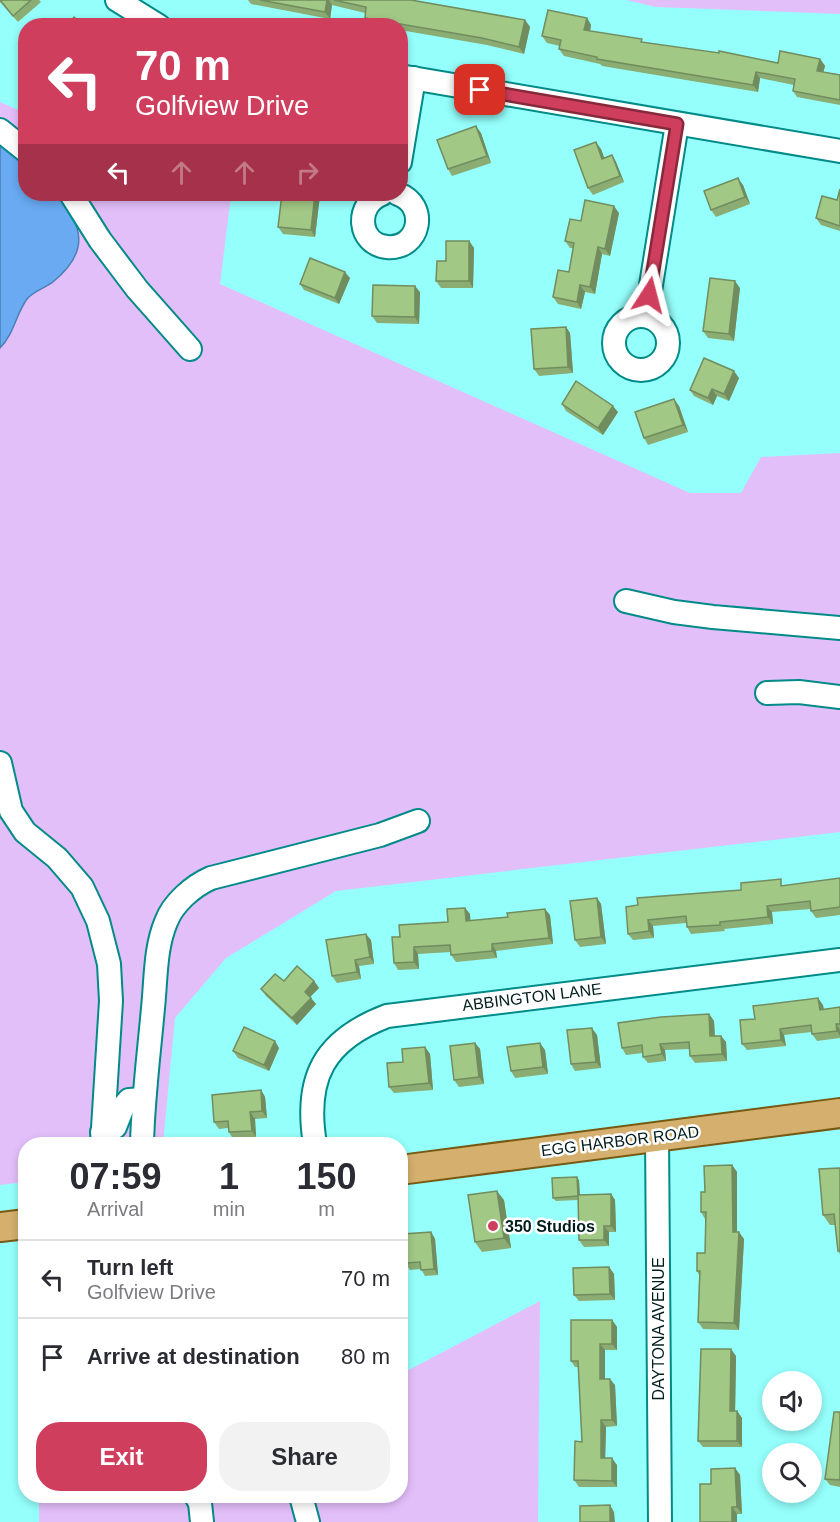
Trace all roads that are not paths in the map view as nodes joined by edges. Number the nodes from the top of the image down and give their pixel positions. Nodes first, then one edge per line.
1 (117, 0) edge
2 (146, 18) edge
3 (408, 77) edge
4 (677, 124) junction
5 (0, 130) edge
6 (18, 145) edge
7 (840, 151) edge
8 (408, 200) edge
9 (75, 201) edge
10 (370, 201) edge
11 (646, 316) dead end
12 (190, 349) dead end
13 (626, 601) dead end
14 (840, 628) edge
15 (767, 693) dead end
16 (840, 697) edge
17 (0, 764) edge
18 (418, 821) dead end
19 (840, 960) edge
20 (144, 1100) junction
21 (840, 1113) edge
22 (657, 1136) junction
23 (102, 1137) edge
24 (103, 1137) edge
25 (142, 1137) edge
26 (314, 1137) edge
27 (408, 1169) edge
28 (18, 1225) edge
29 (0, 1227) edge
30 (201, 1503) edge
31 (303, 1503) edge
32 (202, 1522) edge
33 (308, 1522) edge
34 (660, 1522) edge

1 - 2 street
3 - 4 street
4 - 7 street
4 - 11 street
5 - 6 street
8 - 10 street
9 - 12 street
13 - 14 street
15 - 16 street
17 - 23 street
18 - 20 street
19 - 26 street, ABBINGTON LANE
20 - 24 street
20 - 25 street
21 - 22 main road, EGG HARBOR ROAD
22 - 27 main road, EGG HARBOR ROAD
22 - 34 street, DAYTONA AVENUE
28 - 29 main road
30 - 32 street
31 - 33 street

